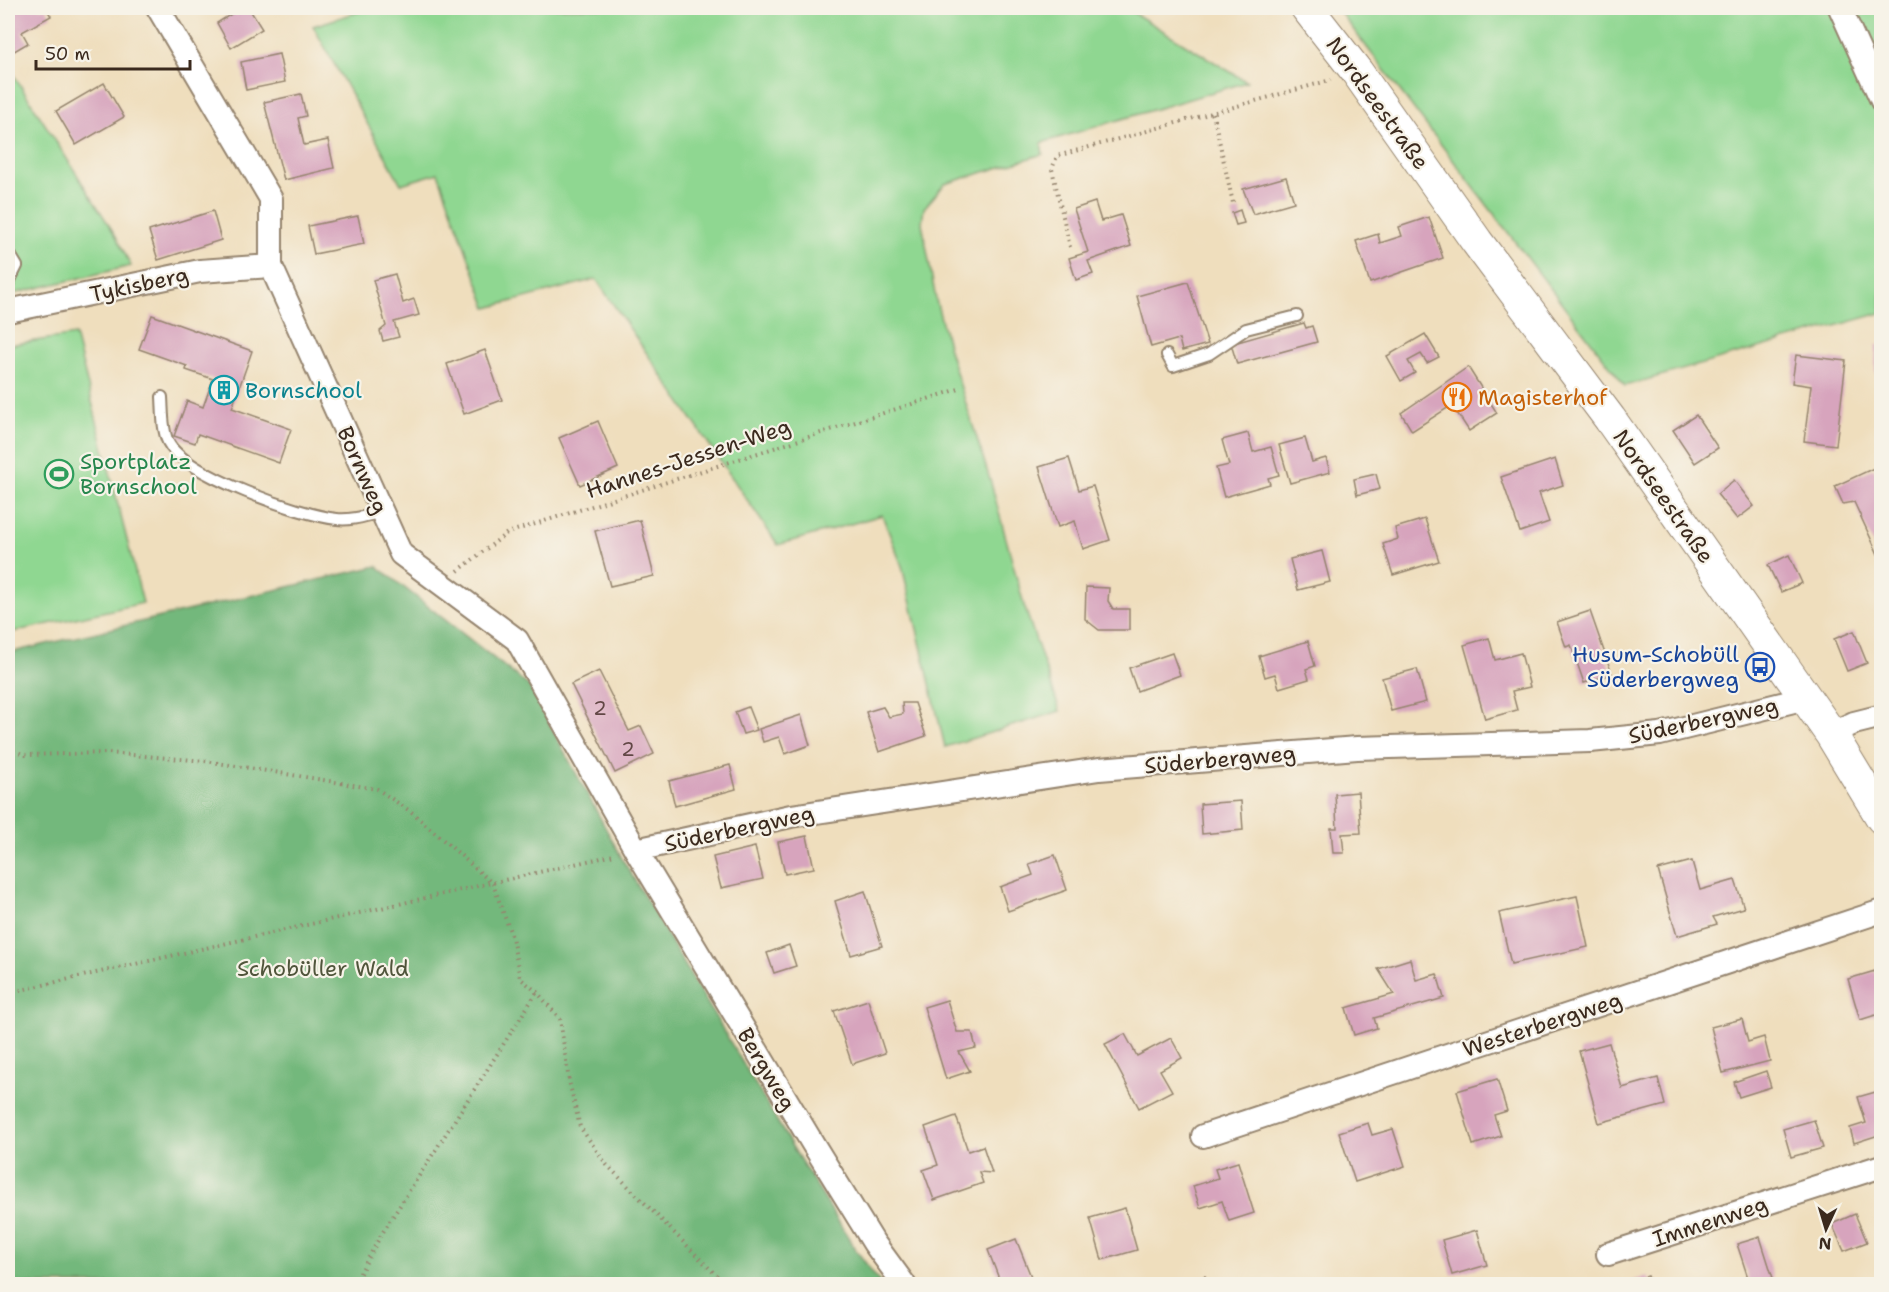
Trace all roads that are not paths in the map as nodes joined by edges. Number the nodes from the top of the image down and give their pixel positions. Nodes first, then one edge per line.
1 (158, 8) edge
2 (1307, 8) edge
3 (1840, 8) edge
4 (1881, 101) edge
5 (8, 252) edge
6 (271, 266) junction
7 (8, 284) edge
8 (8, 311) edge
9 (1297, 316) dead end
10 (1167, 355) dead end
11 (162, 397) dead end
12 (383, 512) junction
13 (1806, 698) junction
14 (1881, 716) edge
15 (1831, 734) junction
16 (1881, 818) edge
17 (636, 850) junction
18 (1881, 911) edge
19 (1203, 1136) dead end
20 (1881, 1166) edge
21 (1608, 1254) dead end
22 (904, 1284) edge

1 - 6 street, Bornweg
2 - 13 main road, Nordseestraße
3 - 4 street
5 - 7 lane
6 - 8 street, Tykisberg
6 - 12 street, Bornweg
9 - 10 lane
11 - 12 lane
12 - 17 street, Bornweg
13 - 15 main road, Nordseestraße
13 - 17 street, Süderbergweg
14 - 15 street
15 - 16 main road, Nordseestraße
17 - 22 street, Bergweg
18 - 19 street, Westerbergweg
20 - 21 street, Immenweg

